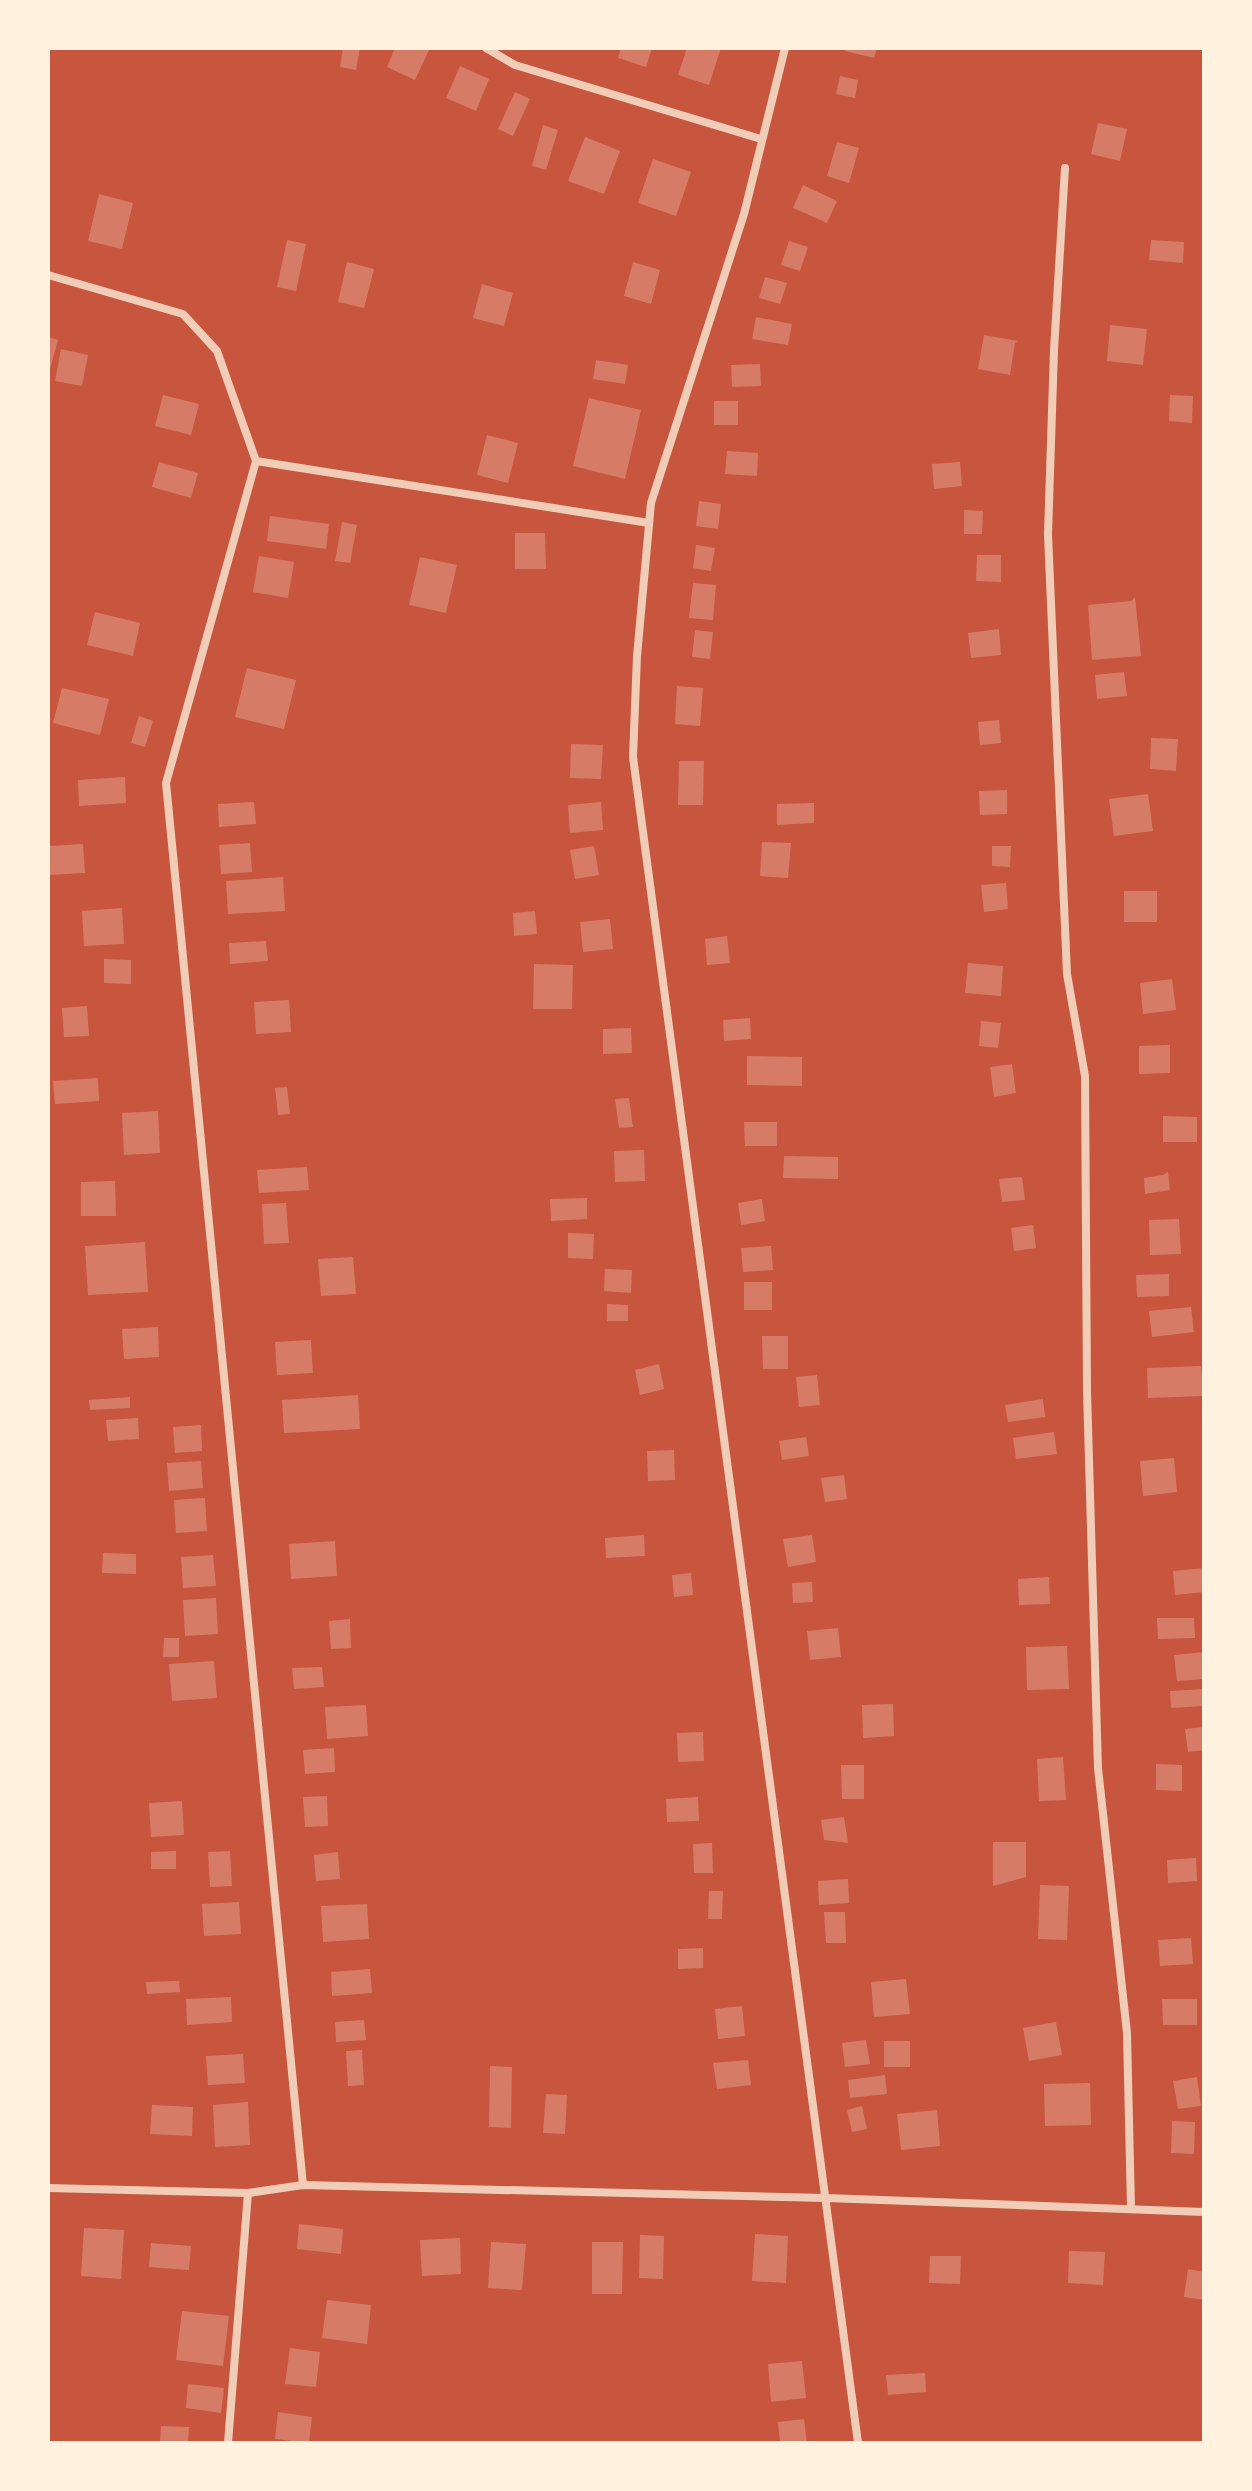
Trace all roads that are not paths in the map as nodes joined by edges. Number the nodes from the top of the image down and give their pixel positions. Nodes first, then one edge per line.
1 (486, 48) edge
2 (785, 48) edge
3 (761, 139) junction
4 (1065, 168) dead end
5 (48, 275) edge
6 (256, 461) junction
7 (649, 523) junction
8 (303, 2185) junction
9 (48, 2188) edge
10 (248, 2193) junction
11 (826, 2198) junction
12 (1131, 2208) junction
13 (1204, 2212) edge
14 (228, 2443) edge
15 (858, 2443) edge

1 - 3 street
2 - 3 street
3 - 7 street
4 - 12 street
5 - 6 street
6 - 7 street
6 - 8 street
7 - 11 street
8 - 10 street
8 - 11 street
9 - 10 street
10 - 14 street
11 - 12 street
11 - 15 street
12 - 13 street

